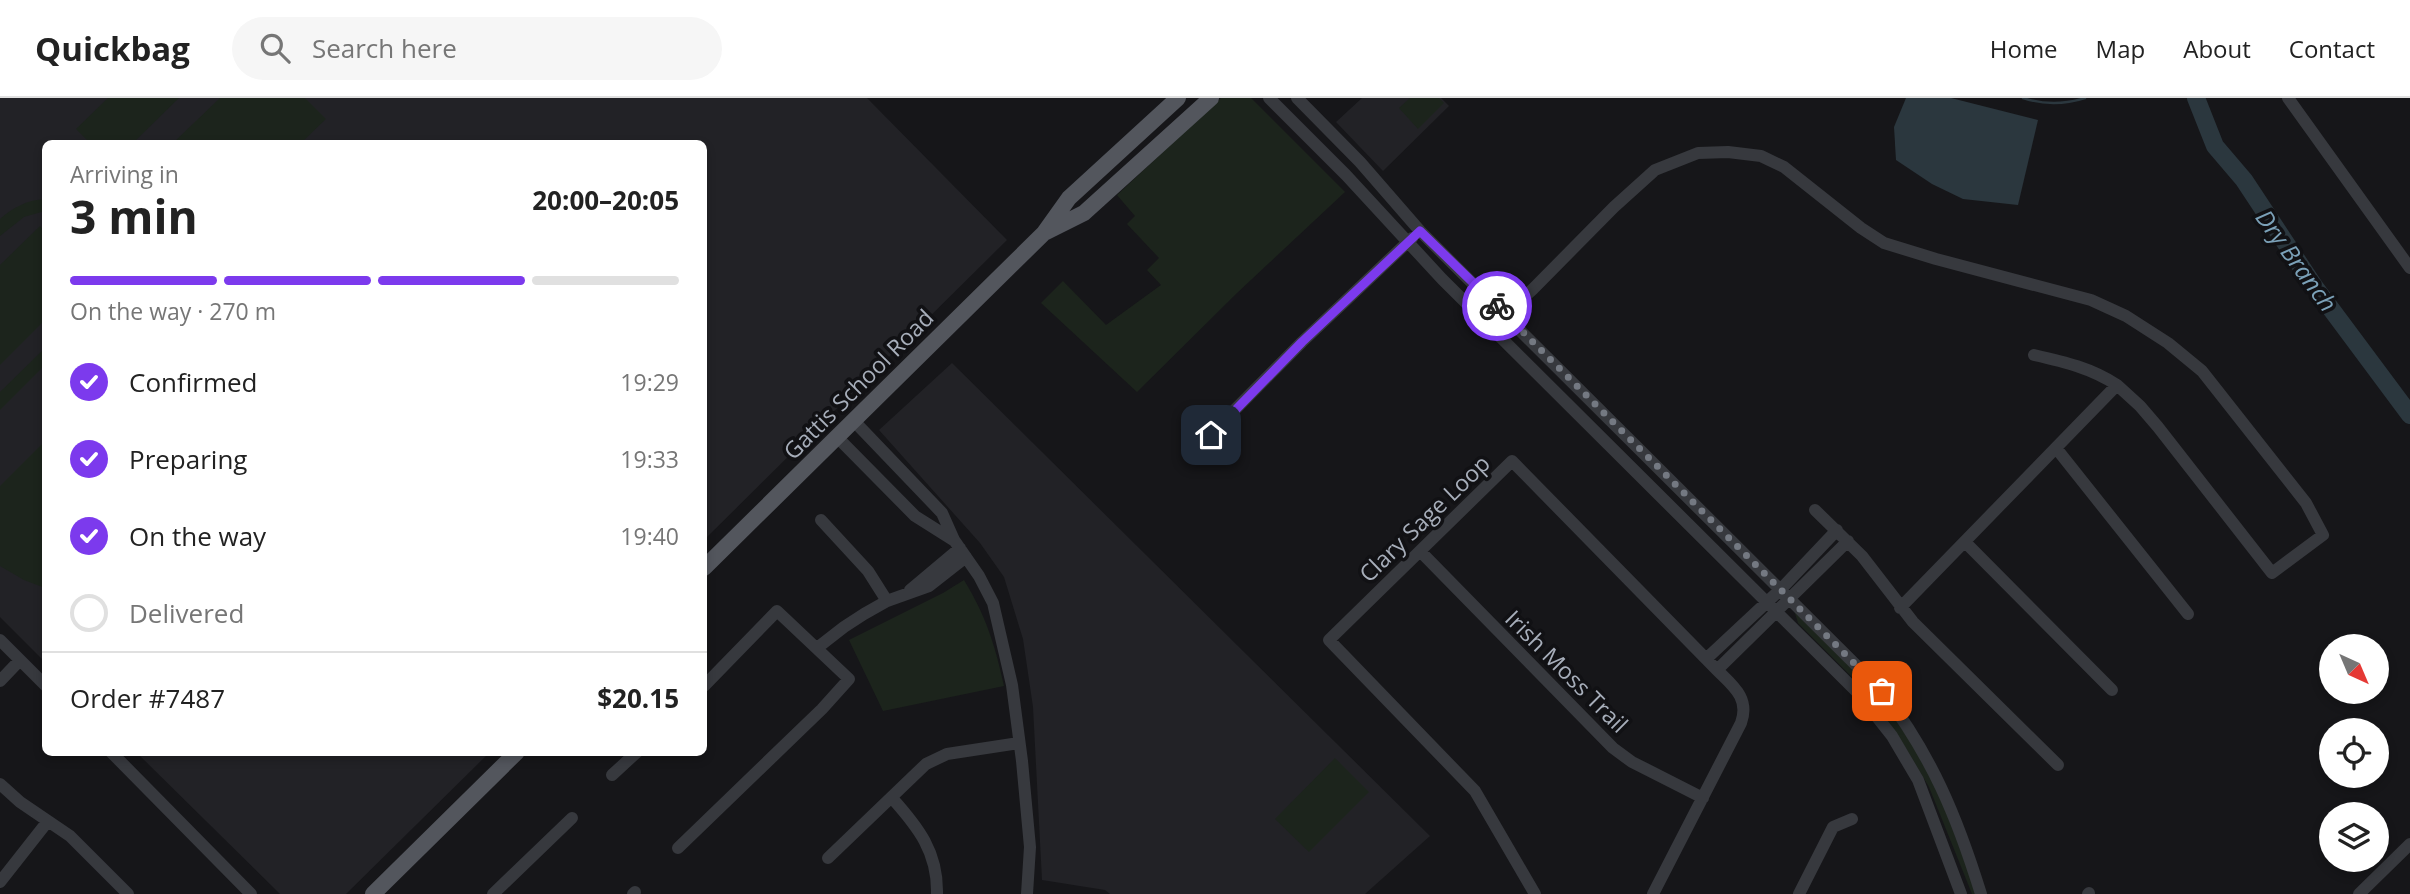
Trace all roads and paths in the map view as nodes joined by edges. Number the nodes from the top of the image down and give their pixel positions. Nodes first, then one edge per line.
1 (1178, 98) edge
2 (1211, 98) edge
3 (1269, 98) edge
4 (1297, 98) edge
5 (2288, 98) edge
6 (1420, 231) junction
7 (1044, 233) junction
8 (1407, 243) junction
9 (2410, 268) edge
10 (1505, 314) junction
11 (1490, 327) junction
12 (2034, 355) dead end
13 (2117, 385) junction
14 (853, 421) junction
15 (836, 437) junction
16 (2056, 447) junction
17 (1192, 453) dead end
18 (1815, 510) dead end
19 (821, 520) dead end
20 (1837, 530) junction
21 (1848, 541) junction
22 (1965, 542) junction
23 (960, 548) junction
24 (1420, 551) junction
25 (1815, 554) junction
26 (1825, 564) junction
27 (707, 565) edge
28 (1786, 593) junction
29 (887, 601) junction
30 (1773, 606) junction
31 (1900, 608) junction
32 (2188, 614) dead end
33 (0, 640) edge
34 (817, 648) junction
35 (1706, 659) junction
36 (20, 660) junction
37 (1717, 670) junction
38 (0, 681) edge
39 (42, 682) edge
40 (707, 683) edge
41 (2112, 690) dead end
42 (1019, 743) junction
43 (115, 756) edge
44 (513, 756) edge
45 (633, 756) edge
46 (2058, 765) dead end
47 (612, 775) dead end
48 (0, 784) edge
49 (892, 798) junction
50 (1703, 798) junction
51 (572, 818) dead end
52 (1852, 819) dead end
53 (48, 821) junction
54 (2410, 844) edge
55 (678, 848) dead end
56 (828, 859) dead end
57 (0, 883) edge
58 (128, 894) edge
59 (251, 894) edge
60 (373, 894) edge
61 (493, 894) edge
62 (937, 894) edge
63 (1027, 894) edge
64 (1535, 894) edge
65 (1653, 894) edge
66 (1799, 894) edge
67 (1961, 894) edge
68 (1981, 894) edge
69 (2359, 894) edge

1 - 7 main road, Gattis School Road
2 - 7 main road, Gattis School Road
3 - 8 street
4 - 6 street
5 - 9 street
6 - 8 street
6 - 10 street
7 - 14 main road, Gattis School Road
8 - 11 street
8 - 17 street
10 - 11 street
10 - 13 street
10 - 28 street
11 - 30 street
12 - 13 street
13 - 16 street
14 - 15 main road, Gattis School Road
14 - 23 street
15 - 23 street
15 - 27 main road, Gattis School Road
16 - 22 street
16 - 32 street
18 - 20 street
19 - 29 street
20 - 21 street
20 - 25 street
21 - 26 street
21 - 31 street
22 - 31 street
22 - 41 street
23 - 29 street
23 - 42 street
24 - 35 street, Clary Sage Loop
24 - 50 street, Irish Moss Trail
24 - 64 street, Clary Sage Loop
25 - 26 street
25 - 28 street
26 - 28 street
28 - 30 street
28 - 68 street
29 - 34 street
30 - 35 street
30 - 37 street
30 - 67 street
31 - 46 street
33 - 36 street
34 - 40 street
34 - 55 street
35 - 37 street, Clary Sage Loop
36 - 38 street
36 - 39 street
37 - 50 street, Clary Sage Loop
42 - 49 street
42 - 63 street
43 - 59 street
44 - 60 main road
45 - 47 street
48 - 53 street
49 - 56 street
49 - 62 street
50 - 65 street, Clary Sage Loop
51 - 61 street
52 - 66 street
53 - 57 street
53 - 58 street
54 - 69 street

